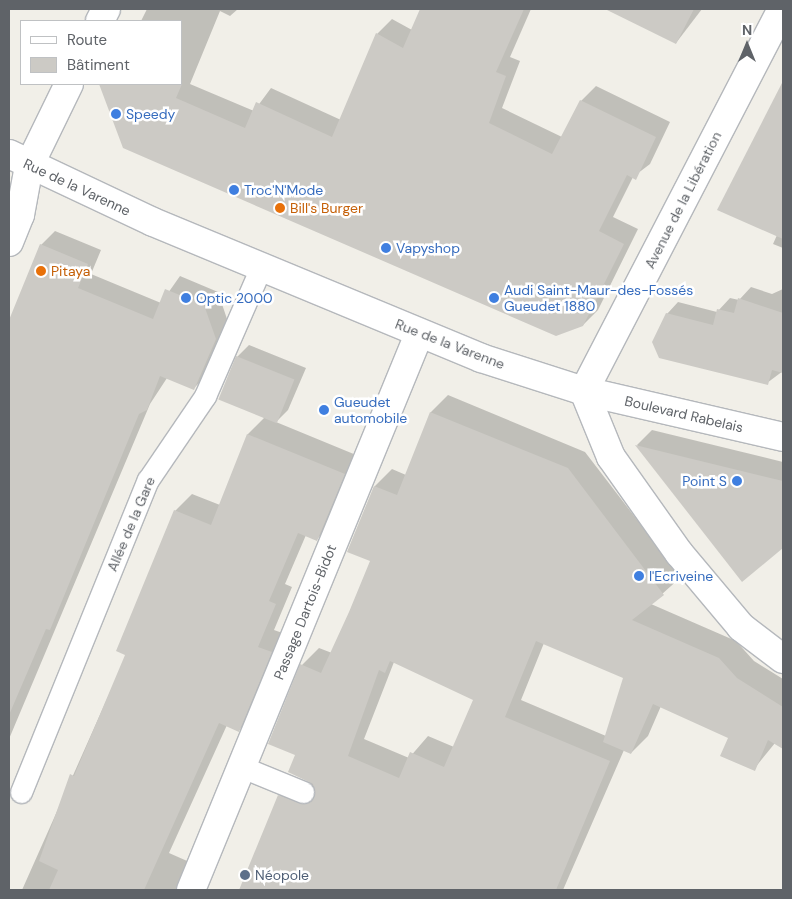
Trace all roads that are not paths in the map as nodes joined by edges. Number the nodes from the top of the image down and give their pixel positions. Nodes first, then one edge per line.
1 (782, 9) edge
2 (68, 85) edge
3 (19, 160) edge
4 (9, 242) edge
5 (260, 267) junction
6 (419, 334) junction
7 (584, 391) junction
8 (783, 437) edge
9 (783, 659) edge
10 (242, 768) junction
11 (21, 792) dead end
12 (303, 792) dead end
13 (191, 890) edge

1 - 7 main road, Avenue de la Libération
2 - 3 main road
3 - 4 main road
3 - 5 main road, Rue de la Varenne
5 - 6 main road, Rue de la Varenne
5 - 11 lane, Allée de la Gare
6 - 7 main road, Rue de la Varenne
6 - 10 main road, Passage Dartois-Bidot
7 - 8 main road, Boulevard Rabelais
7 - 9 main road
10 - 12 lane
10 - 13 main road, Passage Dartois-Bidot

